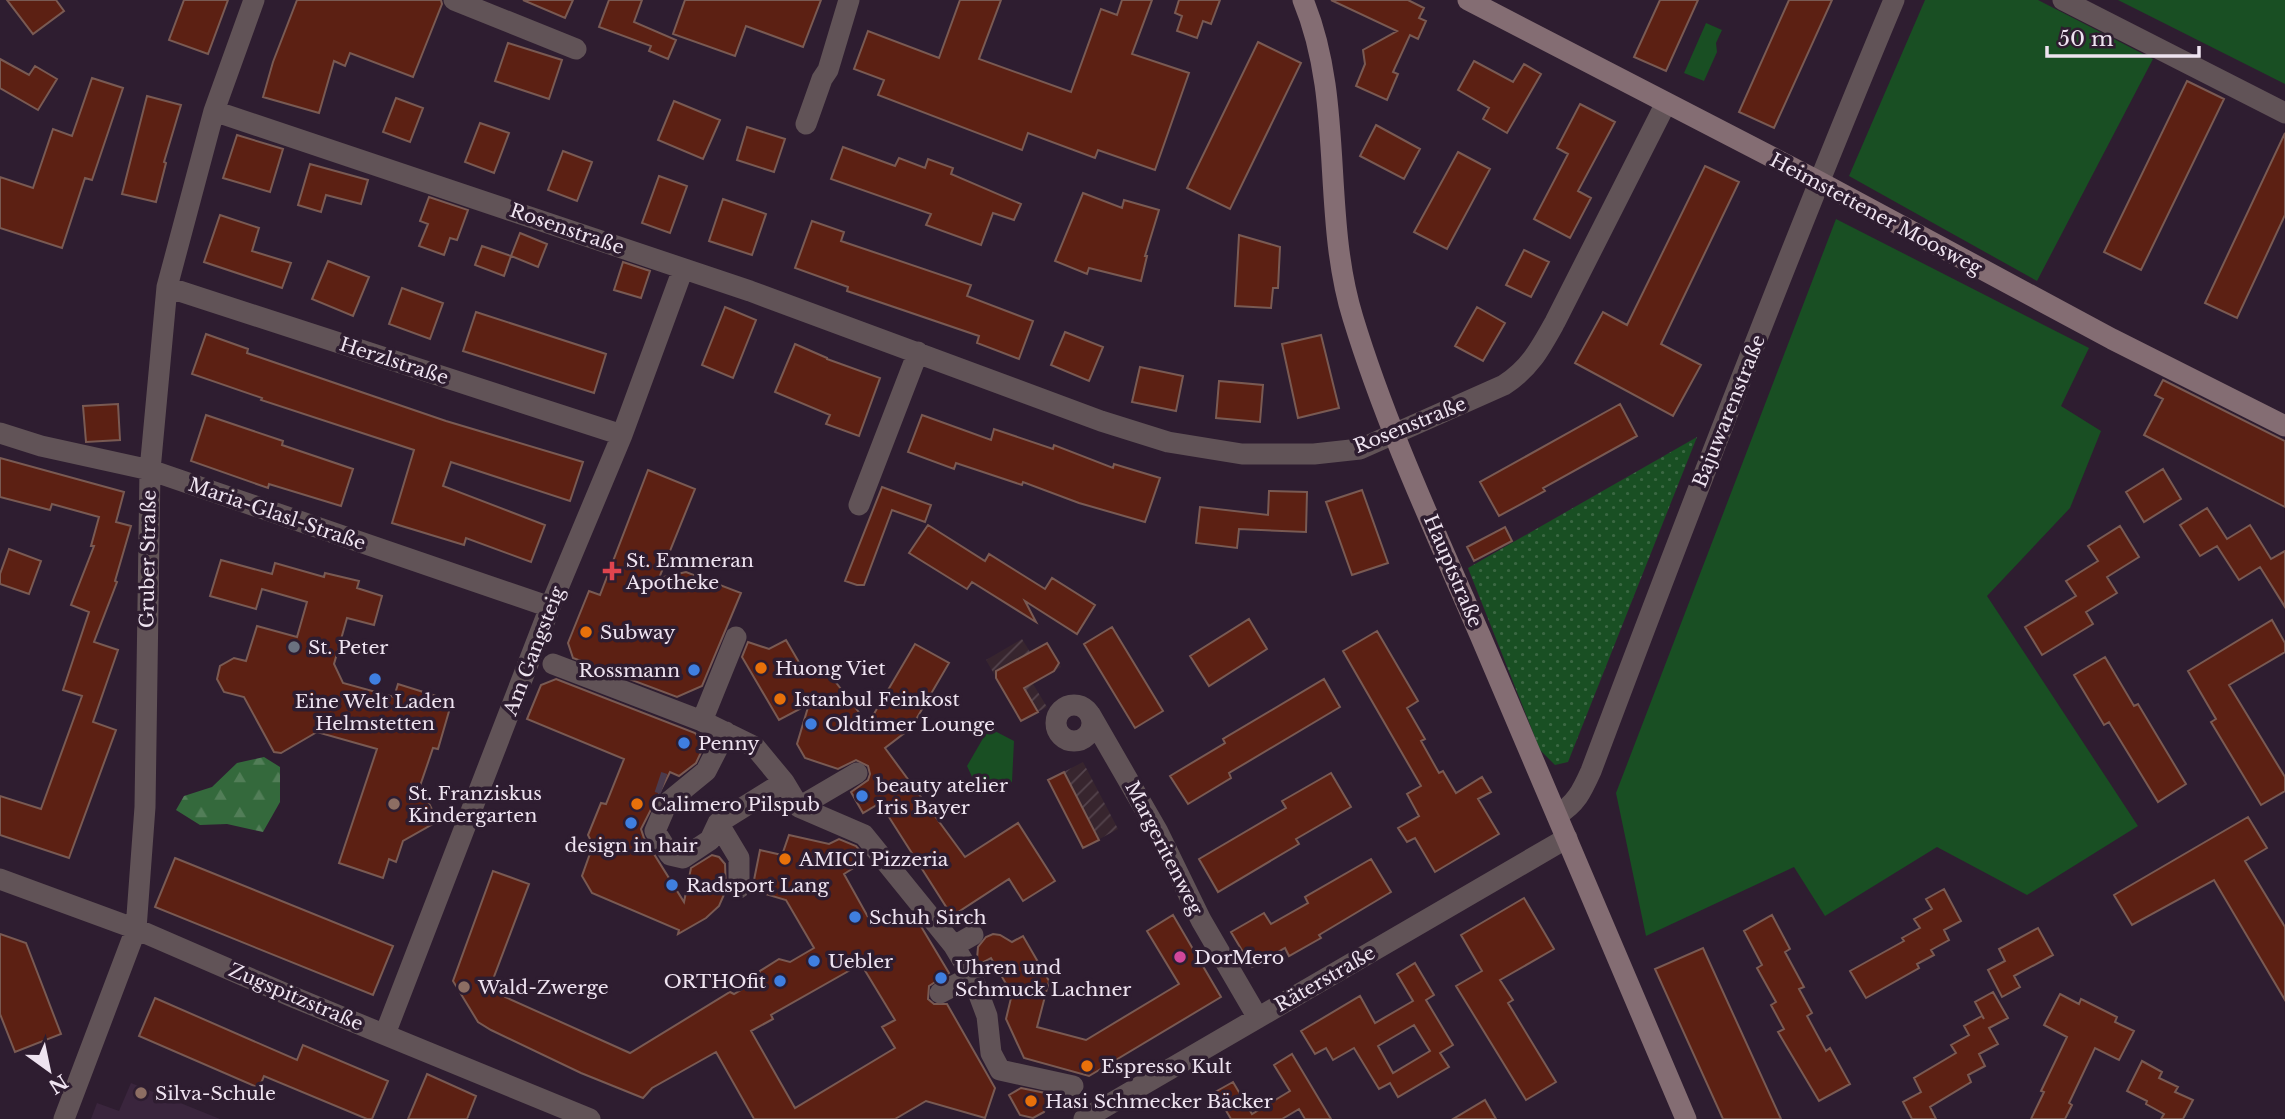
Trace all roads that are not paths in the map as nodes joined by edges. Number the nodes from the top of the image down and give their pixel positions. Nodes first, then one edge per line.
1 (254, 0) edge
2 (454, 0) edge
3 (849, 0) edge
4 (1304, 0) edge
5 (1468, 0) edge
6 (1894, 0) edge
7 (2063, 0) edge
8 (576, 49) dead end
9 (1666, 103) junction
10 (214, 111) junction
11 (2285, 113) edge
12 (806, 124) dead end
13 (1818, 181) junction
14 (683, 269) junction
15 (167, 287) junction
16 (918, 352) junction
17 (2285, 426) edge
18 (0, 433) edge
19 (1395, 434) junction
20 (622, 435) junction
21 (150, 470) junction
22 (859, 505) dead end
23 (550, 607) junction
24 (736, 637) dead end
25 (553, 664) dead end
26 (1090, 715) dead end
27 (702, 721) junction
28 (726, 732) junction
29 (856, 773) dead end
30 (784, 782) junction
31 (799, 807) junction
32 (1557, 815) junction
33 (718, 823) junction
34 (1567, 838) junction
35 (0, 879) edge
36 (739, 888) dead end
37 (136, 929) junction
38 (973, 935) dead end
39 (954, 946) junction
40 (972, 976) junction
41 (940, 993) dead end
42 (1258, 1018) junction
43 (385, 1034) junction
44 (1073, 1086) dead end
45 (64, 1119) edge
46 (590, 1119) edge
47 (1084, 1119) edge
48 (1686, 1119) edge

1 - 10 street, Gruber Straße
2 - 8 street
3 - 12 street
4 - 19 street, Hauptstraße
5 - 9 street, Heimstettener Moosweg
6 - 13 street, Bajuwarenstraße
7 - 11 street
9 - 13 street, Heimstettener Moosweg
9 - 19 street, Rosenstraße
10 - 14 street, Rosenstraße
10 - 15 street, Gruber Straße
13 - 17 street, Heimstettener Moosweg
13 - 32 street, Bajuwarenstraße
14 - 16 street, Rosenstraße
14 - 20 street, Am Gangsteig
15 - 20 street, Herzlstraße
15 - 21 street, Gruber Straße
16 - 19 street, Rosenstraße
16 - 22 street
18 - 21 street, Maria-Glasl-Straße
19 - 32 street, Hauptstraße
20 - 23 street, Am Gangsteig
21 - 23 street, Maria-Glasl-Straße
21 - 37 street, Gruber Straße
23 - 43 street, Am Gangsteig
24 - 27 street
25 - 27 street
26 - 42 street, Margeritenweg
27 - 28 street
28 - 30 street
28 - 33 street
29 - 31 street
30 - 31 street
30 - 33 street
31 - 39 street
32 - 34 street, Hauptstraße
33 - 36 street
34 - 42 street, Räterstraße
34 - 48 street, Hauptstraße
35 - 37 street, Zugspitzstraße
37 - 43 street, Zugspitzstraße
37 - 45 street, Gruber Straße
38 - 39 street
39 - 40 street
40 - 41 street
40 - 44 street
42 - 47 street, Räterstraße
43 - 46 street, Zugspitzstraße

